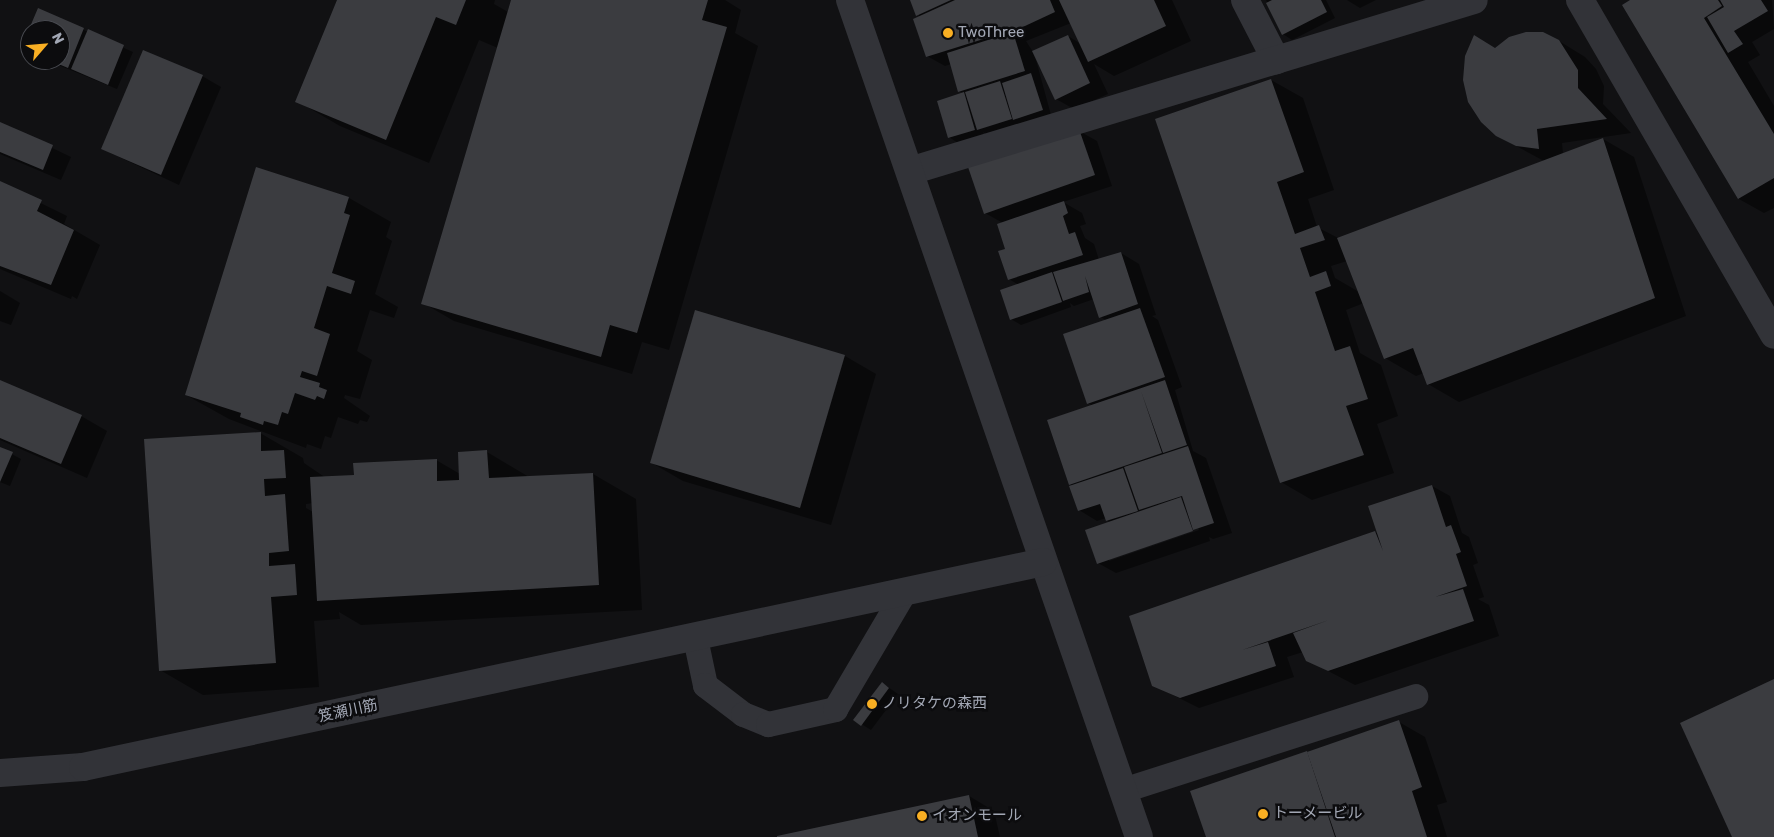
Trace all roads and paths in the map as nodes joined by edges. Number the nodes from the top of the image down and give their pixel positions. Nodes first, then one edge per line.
1 (850, 0) edge
2 (1245, 0) edge
3 (1474, 0) edge
4 (1580, 0) edge
5 (1276, 60) junction
6 (910, 171) junction
7 (1774, 334) edge
8 (1043, 562) junction
9 (904, 592) junction
10 (695, 638) junction
11 (1415, 696) dead end
12 (0, 773) edge
13 (1123, 790) junction
14 (1139, 837) edge

1 - 6 street
2 - 5 street
3 - 5 street
4 - 7 street
5 - 6 street
6 - 8 street
8 - 9 street, 笈瀬川筋
8 - 13 street
9 - 10 street, 笈瀬川筋
9 - 10 lane
10 - 12 street, 笈瀬川筋
11 - 13 lane
13 - 14 street

